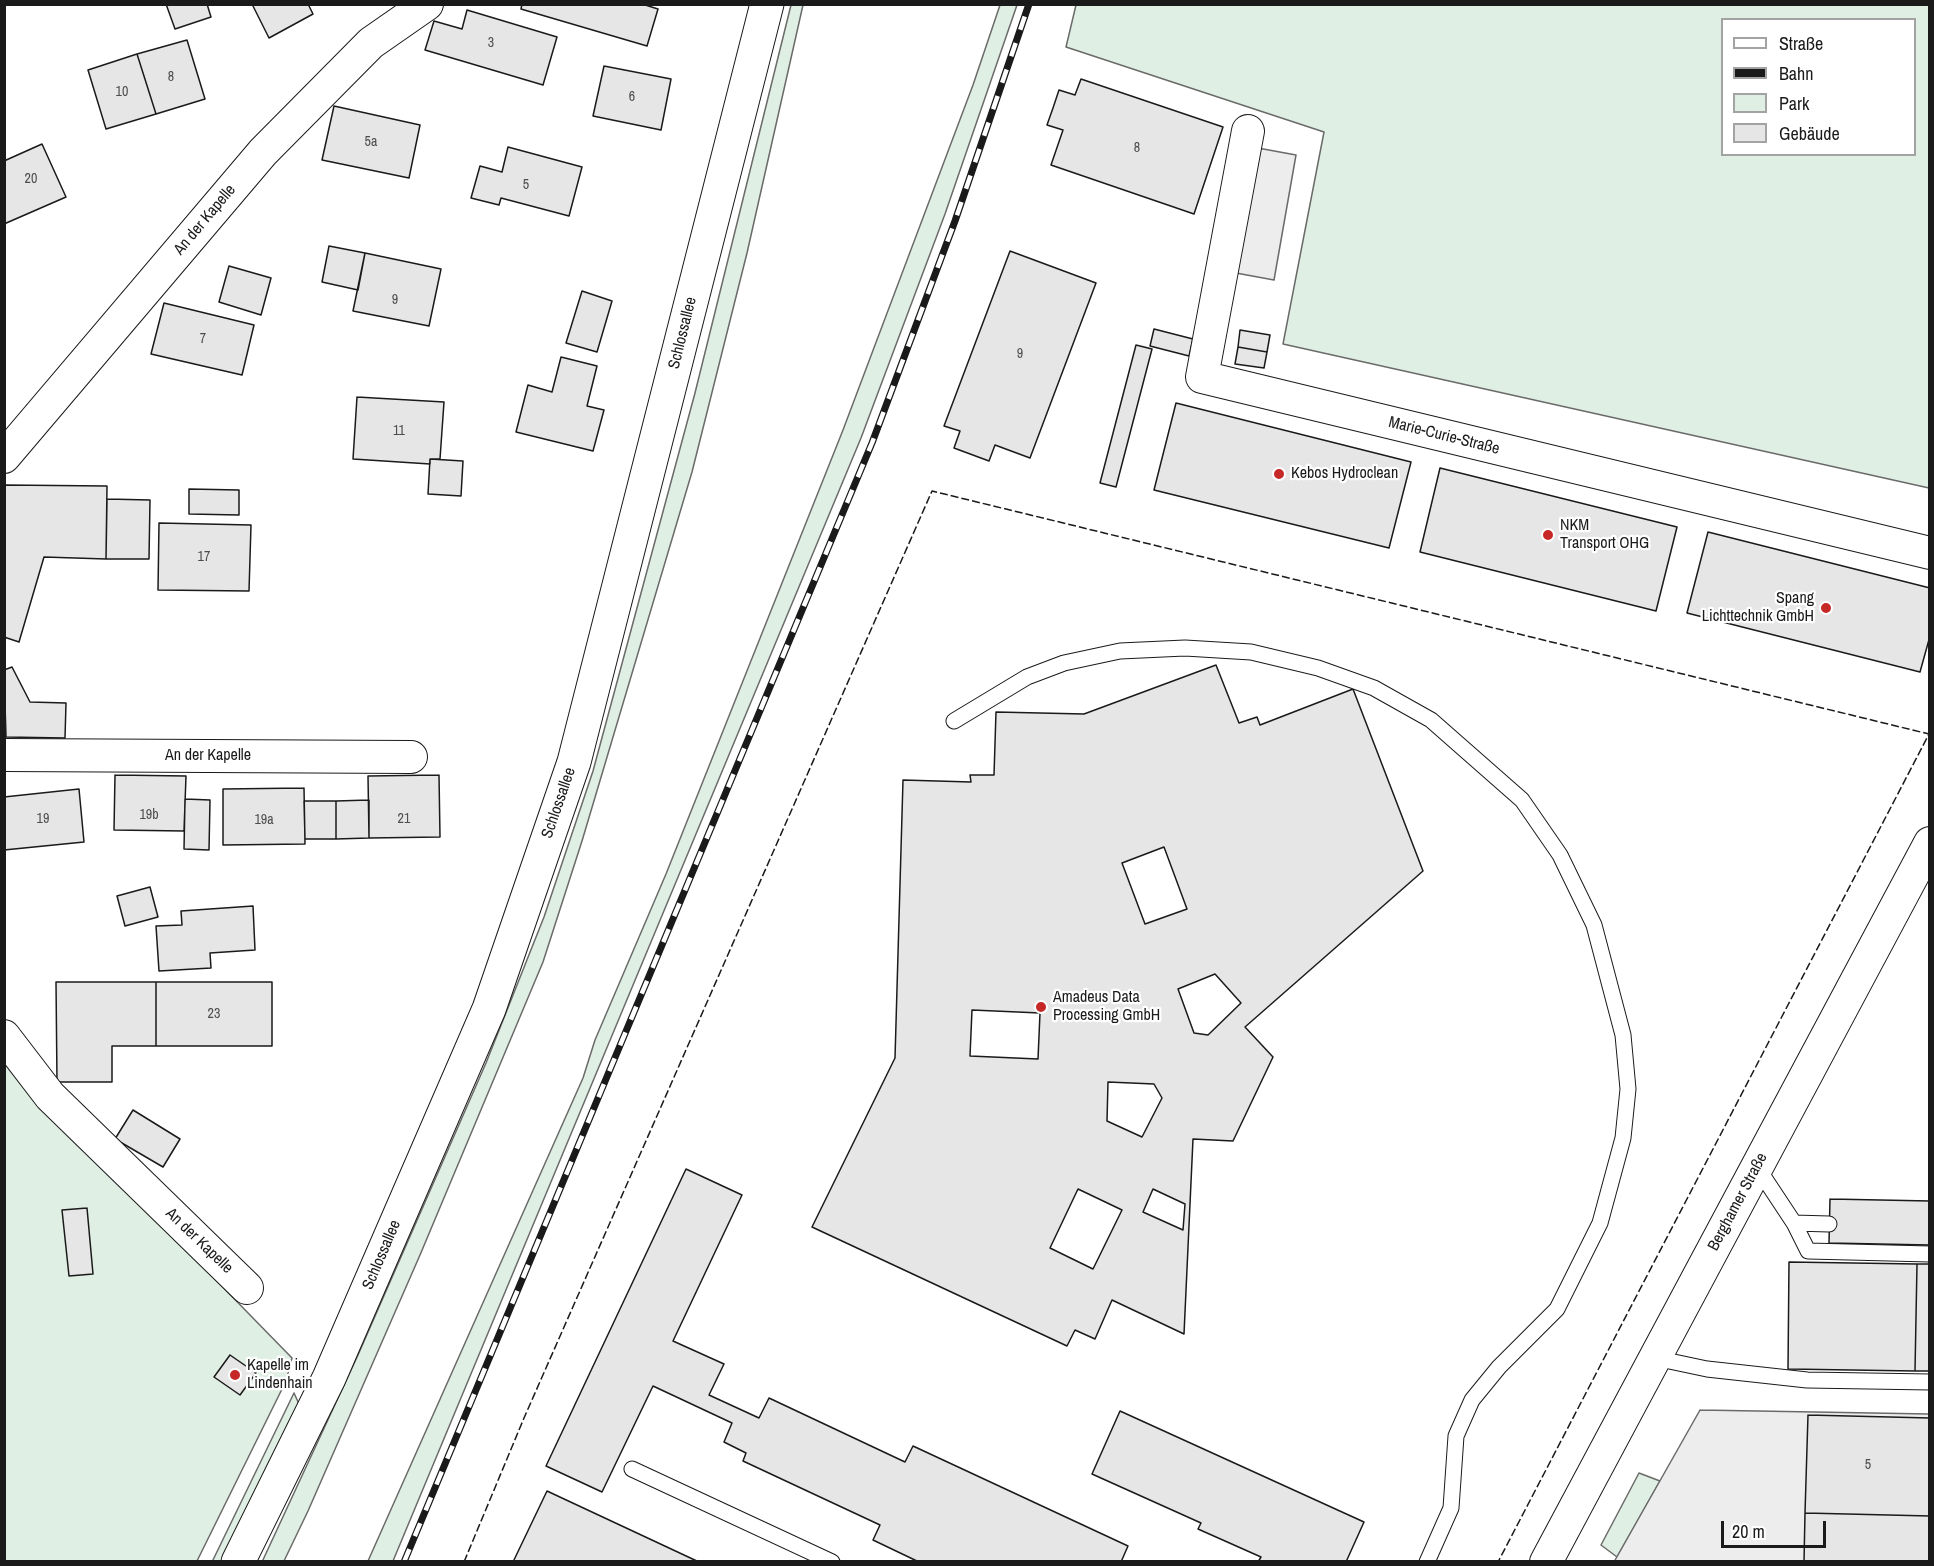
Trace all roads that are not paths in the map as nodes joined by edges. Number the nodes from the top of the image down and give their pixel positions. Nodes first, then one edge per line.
1 (427, 4) edge
2 (767, 4) edge
3 (1248, 131) dead end
4 (4, 457) edge
5 (1929, 553) edge
6 (954, 722) dead end
7 (4, 756) edge
8 (411, 757) dead end
9 (1929, 843) edge
10 (4, 1036) edge
11 (1756, 1167) junction
12 (1794, 1223) junction
13 (1829, 1224) dead end
14 (1929, 1254) edge
15 (247, 1288) dead end
16 (1655, 1358) junction
17 (1929, 1382) edge
18 (632, 1469) dead end
19 (238, 1562) edge
20 (832, 1562) edge
21 (1427, 1562) edge
22 (1546, 1562) edge

1 - 4 street, An der Kapelle
2 - 19 main road, Schlossallee
3 - 5 street, Marie-Curie-Straße
6 - 21 lane
7 - 8 street, An der Kapelle
9 - 11 street, Berghamer Straße
10 - 15 street, An der Kapelle
11 - 12 lane
11 - 16 street, Berghamer Straße
12 - 13 lane
12 - 14 lane
16 - 17 lane
16 - 22 street, Berghamer Straße
18 - 20 lane

